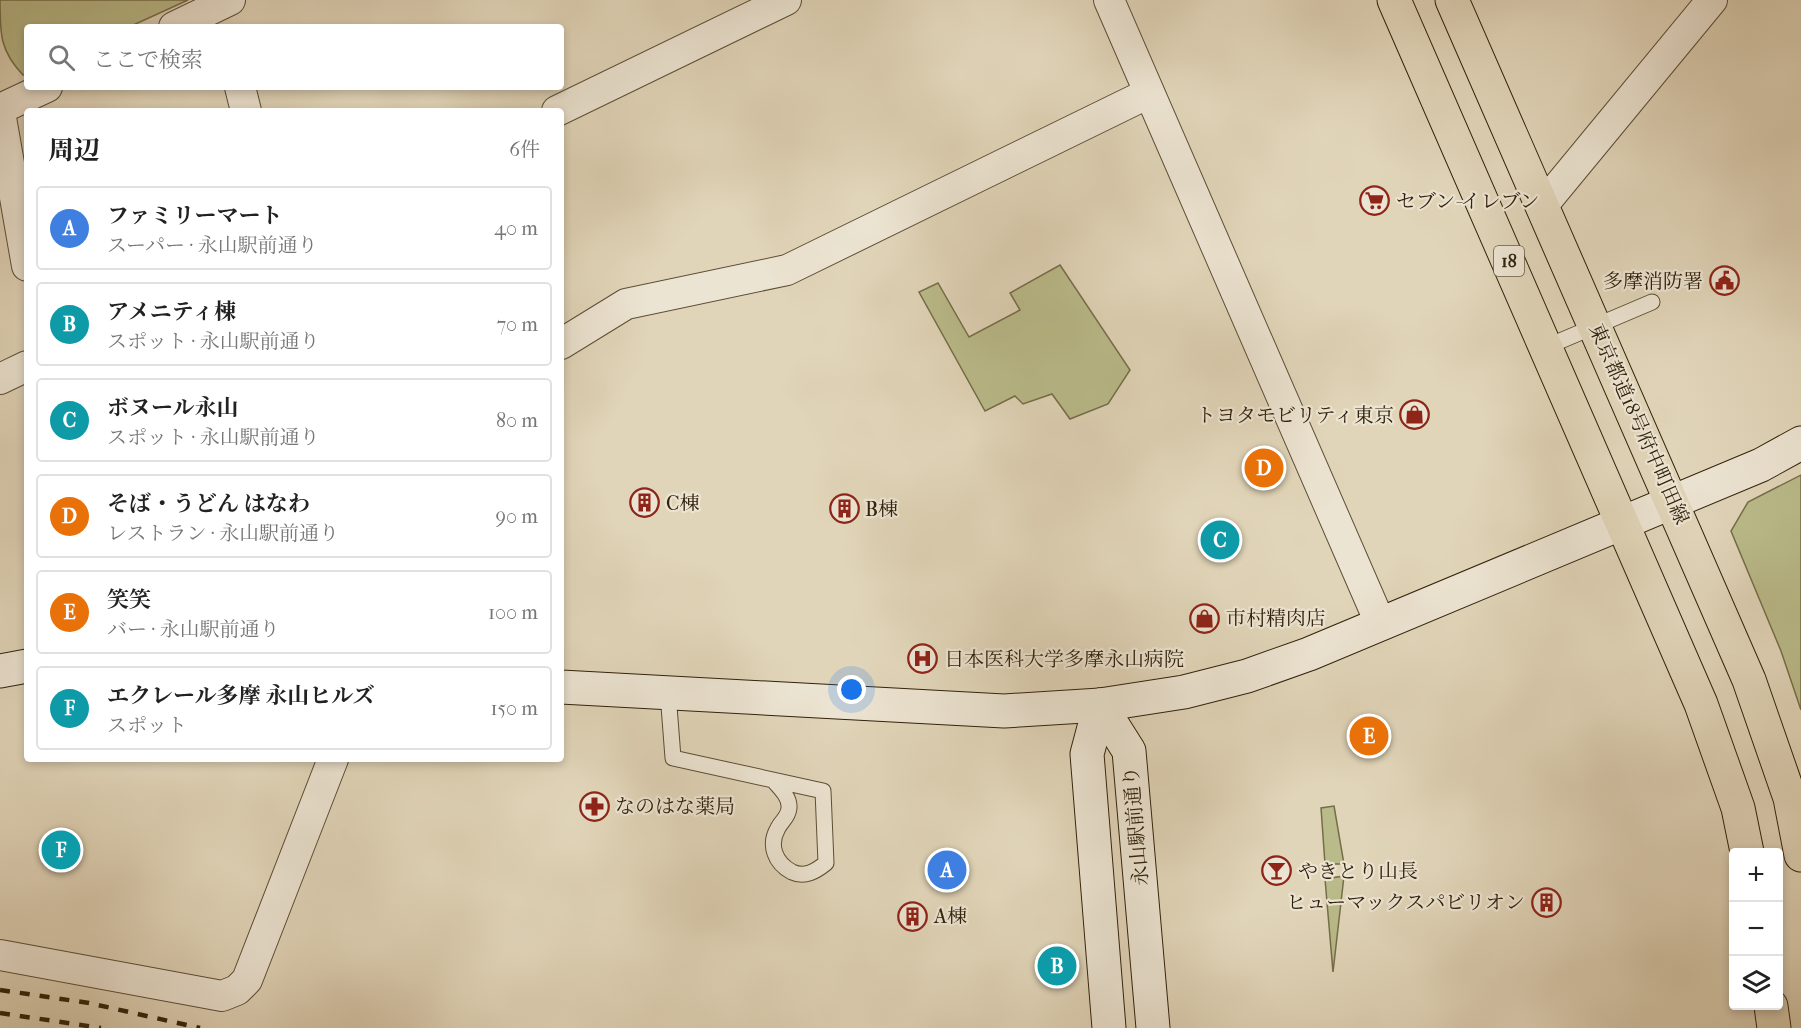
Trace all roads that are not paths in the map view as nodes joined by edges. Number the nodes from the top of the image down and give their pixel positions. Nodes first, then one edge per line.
1 (786, 0) edge
2 (1109, 0) edge
3 (1394, 0) edge
4 (1452, 0) edge
5 (1712, 0) edge
6 (227, 10) edge
7 (183, 24) edge
8 (41, 90) edge
9 (241, 90) edge
10 (1149, 93) junction
11 (245, 108) edge
12 (563, 108) edge
13 (0, 111) edge
14 (1543, 205) junction
15 (24, 249) edge
16 (1652, 302) dead end
17 (1596, 326) junction
18 (564, 342) edge
19 (1546, 346) junction
20 (24, 367) edge
21 (0, 379) edge
22 (1801, 443) edge
23 (1673, 503) junction
24 (1623, 523) junction
25 (1381, 626) junction
26 (24, 667) edge
27 (0, 671) edge
28 (564, 687) edge
29 (668, 693) junction
30 (1100, 705) junction
31 (332, 762) edge
32 (773, 780) junction
33 (1746, 848) edge
34 (1801, 855) edge
35 (0, 955) edge
36 (1148, 969) junction
37 (1105, 973) junction
38 (1772, 1010) edge
39 (1109, 1028) edge
40 (1153, 1028) edge
41 (1774, 1028) edge

1 - 12 street
2 - 10 street
3 - 19 main road, 18
4 - 14 main road, 東京都道18号府中町田線
5 - 14 street
6 - 7 street
8 - 13 street
9 - 11 street
10 - 18 street
10 - 25 street
13 - 15 street
14 - 17 main road, 東京都道18号府中町田線
16 - 17 lane
17 - 19 lane
17 - 23 main road, 東京都道18号府中町田線
19 - 24 main road, 18
20 - 21 street
22 - 23 street
23 - 24 street
23 - 34 main road, 東京都道18号府中町田線
24 - 25 street
24 - 33 main road, 18
25 - 30 street
26 - 27 street
28 - 29 street
29 - 30 street
29 - 32 lane
30 - 36 street, 永山駅前通り
30 - 37 street
31 - 35 street
32 - 32 lane
36 - 37 street
36 - 40 street, 永山駅前通り
37 - 39 street
38 - 41 main road

